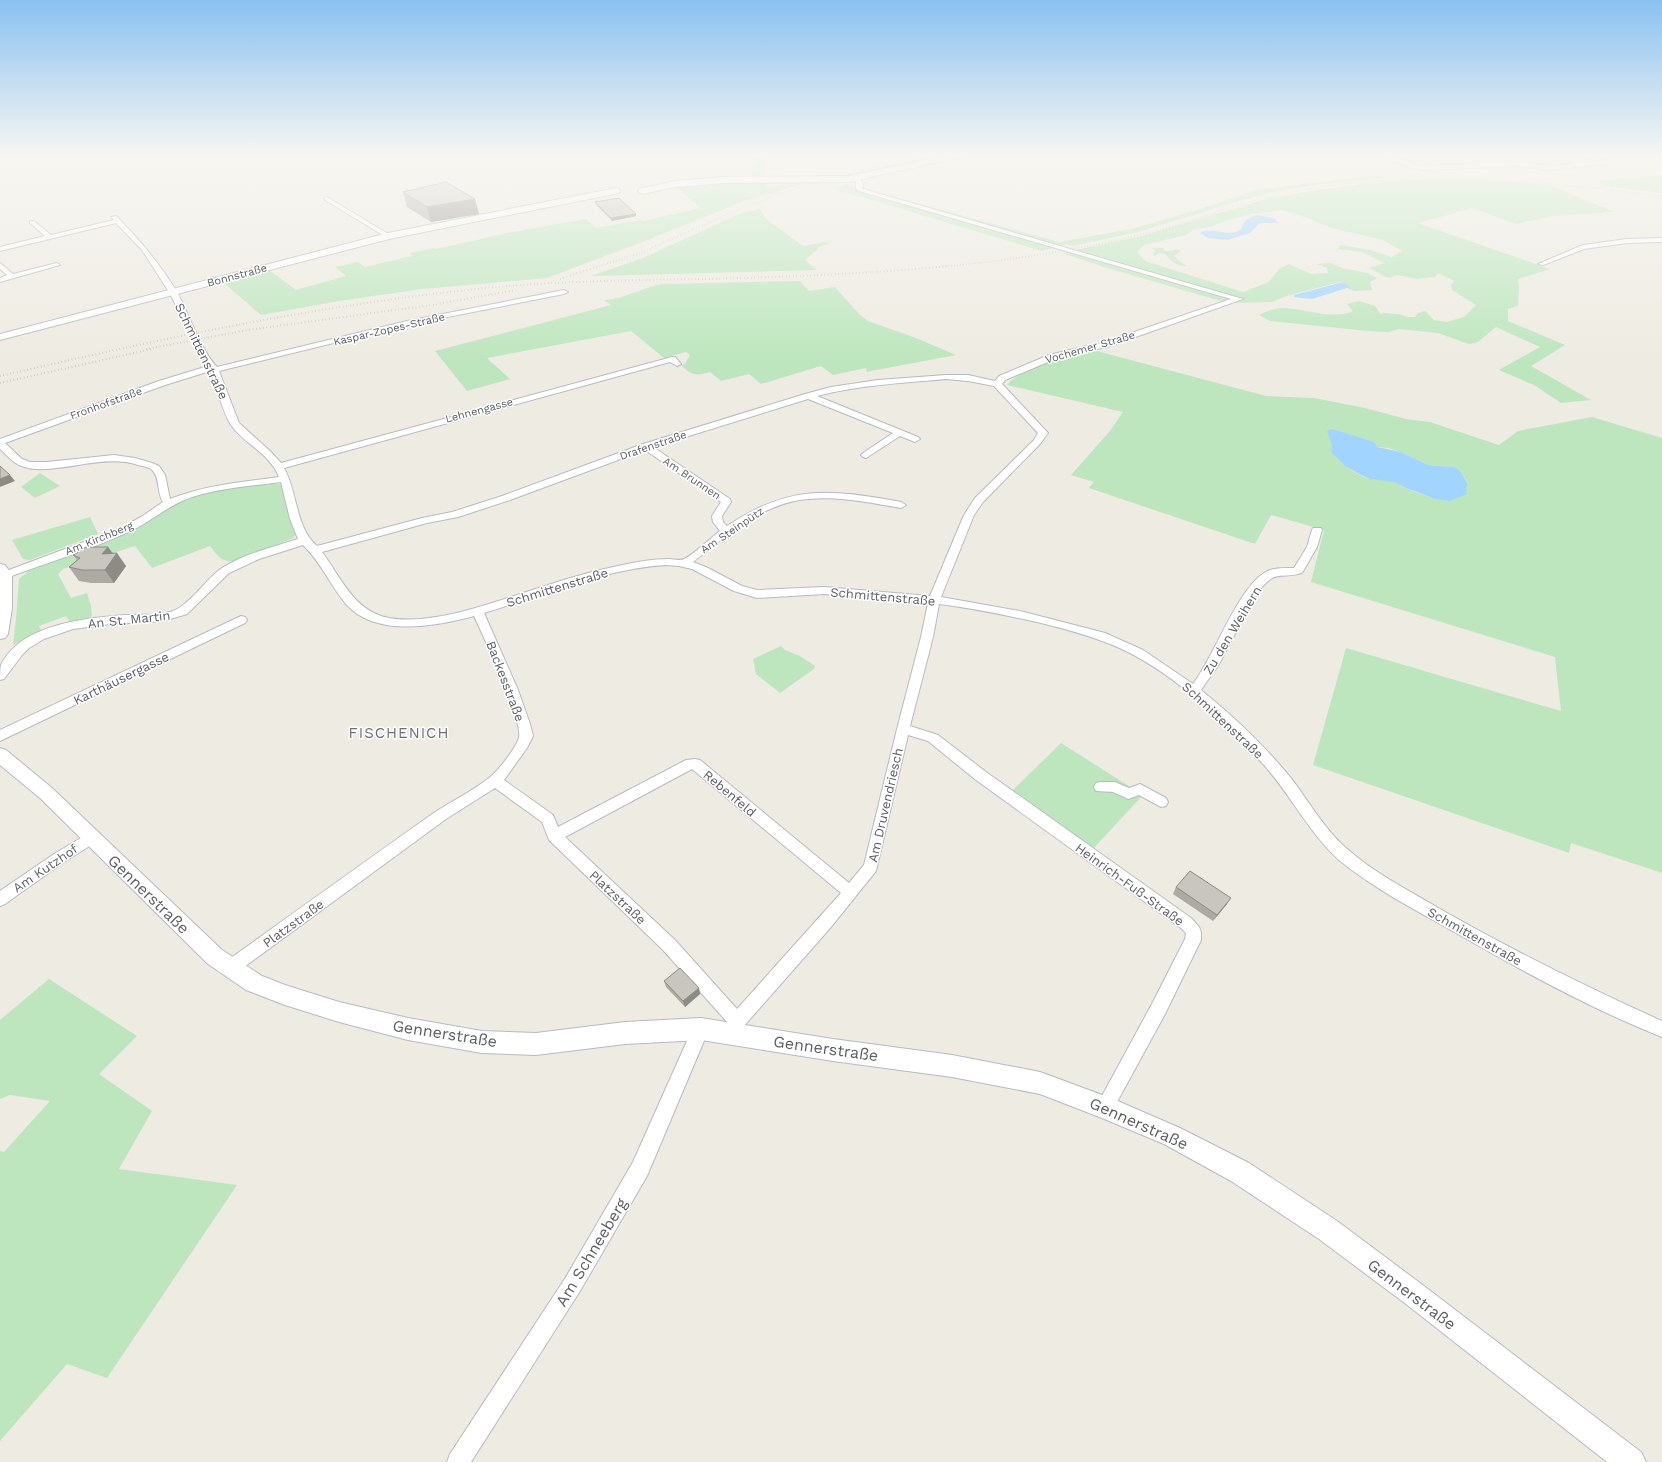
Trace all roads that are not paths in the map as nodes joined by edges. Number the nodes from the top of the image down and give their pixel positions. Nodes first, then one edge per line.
1 (35, 224) edge
2 (97, 224) edge
3 (121, 224) edge
4 (369, 224) edge
5 (441, 224) edge
6 (980, 224) edge
7 (388, 236) junction
8 (50, 237) junction
9 (1662, 240) edge
10 (0, 249) edge
11 (1541, 264) dead end
12 (0, 265) edge
13 (57, 265) dead end
14 (12, 276) junction
15 (0, 280) edge
16 (173, 292) junction
17 (564, 292) dead end
18 (0, 337) edge
19 (677, 364) dead end
20 (214, 369) junction
21 (997, 384) junction
22 (808, 396) junction
23 (899, 433) junction
24 (915, 439) dead end
25 (0, 443) edge
26 (646, 446) junction
27 (866, 455) dead end
28 (279, 466) junction
29 (284, 479) junction
30 (168, 503) junction
31 (901, 505) dead end
32 (1317, 530) dead end
33 (727, 532) junction
34 (303, 541) junction
35 (316, 550) junction
36 (685, 563) junction
37 (3, 571) edge
38 (934, 600) junction
39 (478, 611) junction
40 (241, 620) dead end
41 (1, 630) edge
42 (0, 676) edge
43 (1194, 691) junction
44 (903, 729) junction
45 (0, 736) edge
46 (0, 755) edge
47 (504, 770) joint
48 (494, 782) junction
49 (1101, 787) dead end
50 (1161, 802) dead end
51 (554, 836) junction
52 (91, 838) junction
53 (850, 892) junction
54 (0, 899) edge
55 (230, 968) junction
56 (734, 1027) junction
57 (701, 1029) junction
58 (1662, 1029) edge
59 (1105, 1106) junction
60 (458, 1462) edge
61 (1631, 1462) edge

1 - 8 street
2 - 8 street, Schmittenstraße
3 - 16 street, Schmittenstraße
4 - 7 street
5 - 7 main road, Bonnstraße
6 - 21 street, Vochemer Straße
7 - 16 main road, Bonnstraße
8 - 10 street
9 - 11 street
12 - 14 street
13 - 14 street
14 - 15 street
16 - 18 main road, Bonnstraße
16 - 20 street, Schmittenstraße
17 - 20 street, Kaspar-Zopes-Straße
19 - 28 street, Lehnengasse
20 - 25 street, Fronhofstraße
20 - 28 street, Schmittenstraße
21 - 22 street, Drafenstraße
21 - 38 street
22 - 23 street
22 - 26 street, Drafenstraße
23 - 24 street
23 - 27 street
25 - 30 street
26 - 33 street, Am Brunnen
26 - 35 street, Drafenstraße
28 - 29 street, Schmittenstraße
29 - 30 street, Am Kirchberg
29 - 34 street, Schmittenstraße
30 - 37 street, Am Kirchberg
31 - 33 street, Am Steinpütz
32 - 43 street, Zu den Weihern
33 - 36 street, Am Steinpütz
34 - 35 street, Schmittenstraße
34 - 42 street, An St. Martin
35 - 39 street, Schmittenstraße
36 - 38 street, Schmittenstraße
36 - 39 street, Schmittenstraße
37 - 41 street
38 - 43 street, Schmittenstraße
38 - 44 street, Am Druvendriesch
39 - 47 street, Backesstraße
40 - 45 street, Karthäusergasse
43 - 58 street, Schmittenstraße
44 - 53 street, Am Druvendriesch
44 - 59 street, Heinrich-Fuß-Straße
46 - 52 street, Gennerstraße
47 - 48 street, Platzstraße
48 - 51 street, Platzstraße
48 - 55 street, Platzstraße
49 - 50 street
51 - 53 street, Rebenfeld
51 - 56 street, Platzstraße
52 - 54 street, Am Kutzhof
52 - 55 street, Gennerstraße
53 - 56 street, Am Druvendriesch
55 - 57 street, Gennerstraße
56 - 57 street, Gennerstraße
56 - 59 street, Gennerstraße
57 - 60 street, Am Schneeberg
59 - 61 street, Gennerstraße

